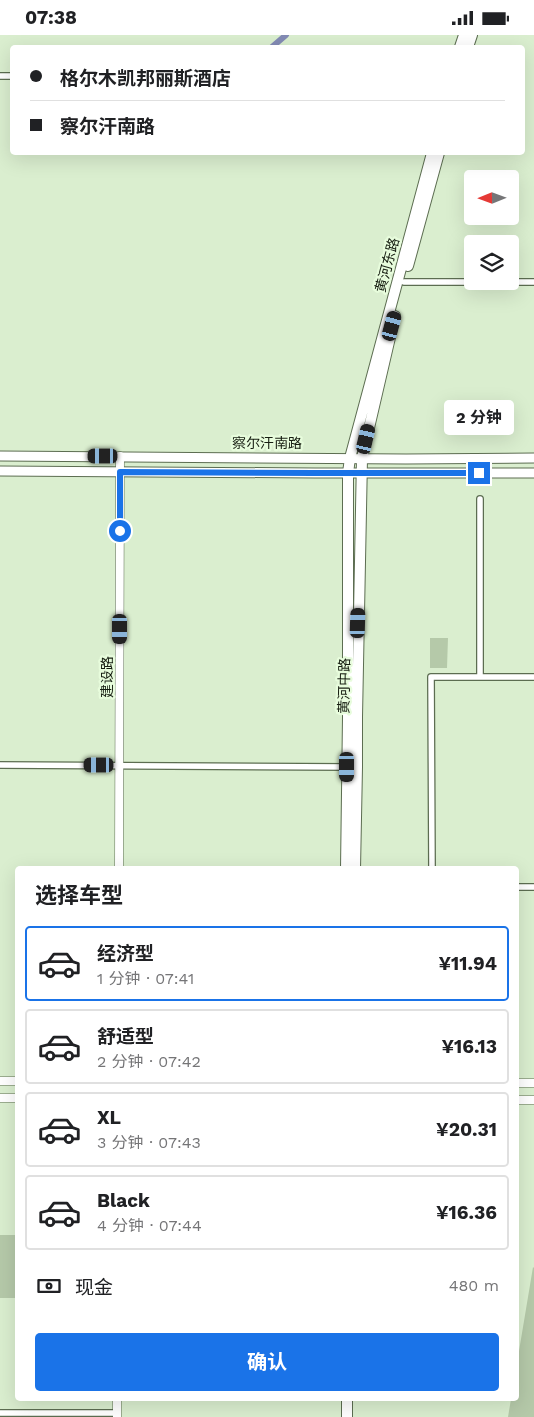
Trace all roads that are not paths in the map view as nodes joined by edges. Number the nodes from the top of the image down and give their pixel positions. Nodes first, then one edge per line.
1 (431, 155) edge
2 (438, 155) edge
3 (404, 282) junction
4 (534, 282) edge
5 (0, 456) edge
6 (120, 456) junction
7 (534, 457) edge
8 (350, 458) junction
9 (362, 458) junction
10 (406, 459) junction
11 (0, 471) edge
12 (120, 472) junction
13 (348, 473) junction
14 (362, 473) junction
15 (405, 473) junction
16 (534, 473) edge
17 (480, 499) dead end
18 (480, 677) junction
19 (534, 677) edge
20 (0, 765) edge
21 (119, 765) junction
22 (352, 767) junction
23 (119, 866) edge
24 (346, 866) edge
25 (356, 866) edge
26 (432, 866) edge
27 (519, 887) edge
28 (534, 887) edge
29 (0, 1081) edge
30 (15, 1081) edge
31 (519, 1083) edge
32 (534, 1083) edge
33 (0, 1098) edge
34 (15, 1098) edge
35 (519, 1100) edge
36 (534, 1100) edge
37 (117, 1401) edge
38 (347, 1401) edge
39 (352, 1401) edge
40 (0, 1413) edge
41 (117, 1415) edge
42 (347, 1417) edge
43 (352, 1417) edge

1 - 8 highway, 黄河东路
2 - 3 highway, 黄河东路
3 - 4 street
3 - 9 highway, 黄河东路
5 - 6 main road, 察尔汗南路
6 - 8 main road, 察尔汗南路
6 - 12 street, 建设路
7 - 10 main road, 察尔汗南路
8 - 9 main road, 察尔汗南路
8 - 13 highway, 黄河东路
9 - 10 main road, 察尔汗南路
9 - 14 highway, 黄河东路
10 - 15 street
11 - 12 main road
12 - 13 main road
12 - 21 street, 建设路
13 - 14 main road
13 - 22 highway, 黄河中路
14 - 15 main road
14 - 22 highway, 黄河中路
15 - 16 main road
17 - 18 street
18 - 19 street
18 - 26 street
20 - 21 street
21 - 22 street
21 - 23 street, 建设路
22 - 24 highway, 黄河中路
22 - 25 highway, 黄河中路
27 - 28 street
29 - 30 street
31 - 32 street
33 - 34 street
35 - 36 street
37 - 41 street
38 - 42 highway
39 - 43 highway
40 - 41 street

